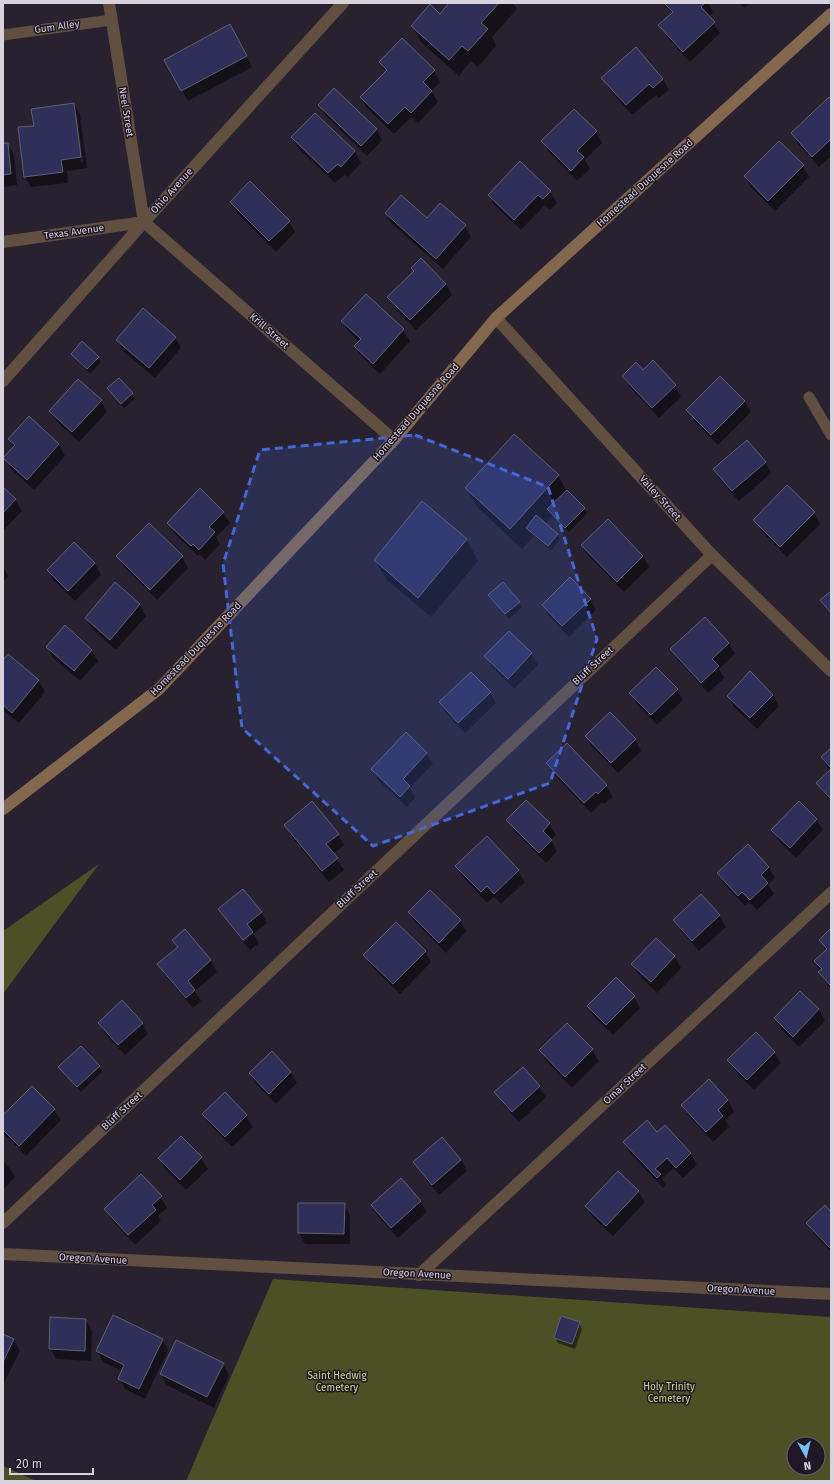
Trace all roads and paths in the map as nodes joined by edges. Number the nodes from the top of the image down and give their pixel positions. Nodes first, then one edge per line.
1 (109, 3) edge
2 (343, 3) edge
3 (831, 14) edge
4 (111, 20) junction
5 (3, 35) edge
6 (144, 222) junction
7 (3, 242) edge
8 (496, 318) junction
9 (3, 381) edge
10 (809, 397) dead end
11 (831, 436) edge
12 (394, 440) junction
13 (712, 554) junction
14 (831, 671) edge
15 (3, 809) edge
16 (831, 893) edge
17 (3, 1223) edge
18 (3, 1254) edge
19 (419, 1275) junction
20 (831, 1294) edge

1 - 4 street, Neel Street
2 - 6 street, Ohio Avenue
3 - 8 street, Homestead Duquesne Road
4 - 5 lane, Gum Alley
4 - 6 street, Neel Street
6 - 7 street, Texas Avenue
6 - 9 street, Ohio Avenue
6 - 12 street, Krill Street
8 - 12 street, Homestead Duquesne Road
8 - 13 street, Valley Street
10 - 11 lane
12 - 15 street, Homestead Duquesne Road
13 - 14 street, Valley Street
13 - 17 street, Bluff Street
16 - 19 street, Omar Street
18 - 19 street, Oregon Avenue
19 - 20 street, Oregon Avenue

